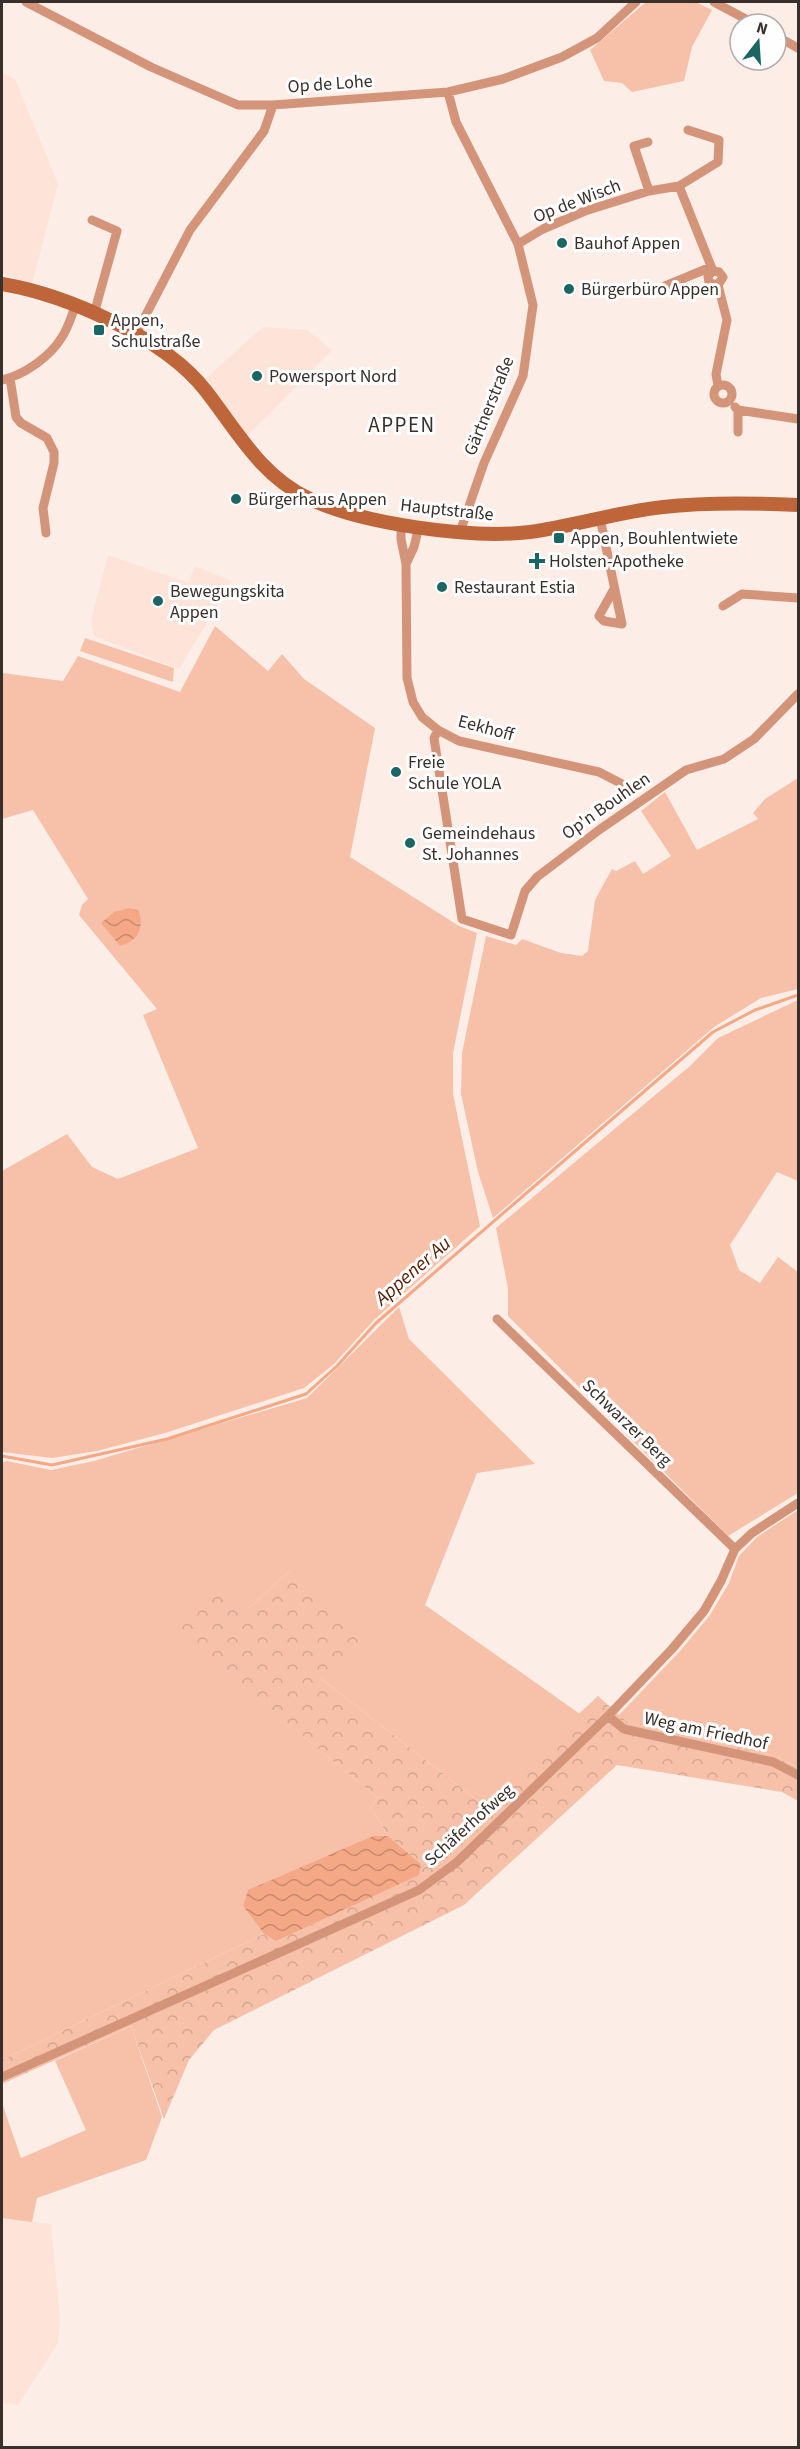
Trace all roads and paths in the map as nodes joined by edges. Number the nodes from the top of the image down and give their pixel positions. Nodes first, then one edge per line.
1 (26, 2) edge
2 (636, 2) edge
3 (714, 2) edge
4 (733, 12) edge
5 (448, 92) junction
6 (273, 105) junction
7 (688, 130) dead end
8 (648, 142) dead end
9 (679, 186) junction
10 (649, 191) junction
11 (92, 220) dead end
12 (518, 244) junction
13 (712, 269) junction
14 (2, 284) edge
15 (665, 286) dead end
16 (75, 306) junction
17 (94, 314) junction
18 (136, 334) junction
19 (6, 379) edge
20 (738, 411) junction
21 (798, 419) edge
22 (738, 432) dead end
23 (798, 505) edge
24 (600, 518) junction
25 (401, 524) junction
26 (419, 526) junction
27 (460, 532) junction
28 (46, 533) dead end
29 (406, 564) junction
30 (614, 589) dead end
31 (798, 598) edge
32 (723, 606) dead end
33 (798, 694) edge
34 (438, 730) junction
35 (626, 786) dead end
36 (497, 1319) dead end
37 (798, 1503) edge
38 (735, 1549) junction
39 (608, 1716) junction
40 (798, 1776) edge
41 (2, 2077) edge

1 - 6 street, Op de Lohe
2 - 5 street, Op de Lohe
3 - 4 street
5 - 6 street, Op de Lohe
5 - 12 street, Gärtnerstraße
6 - 18 street
7 - 9 street, Op de Wisch
8 - 10 street, Op de Wisch
9 - 10 street, Op de Wisch
9 - 13 street
10 - 12 street, Op de Wisch
11 - 17 street
12 - 27 street, Gärtnerstraße
13 - 15 street
13 - 20 street
14 - 16 main road, Hauptstraße
16 - 17 main road, Hauptstraße
16 - 19 street
17 - 18 main road, Hauptstraße
18 - 25 main road, Hauptstraße
19 - 28 street
20 - 21 street
20 - 22 street
23 - 24 main road, Hauptstraße
24 - 27 main road, Hauptstraße
24 - 30 street
25 - 26 main road, Hauptstraße
25 - 29 street, Eekhoff
26 - 27 main road, Hauptstraße
26 - 29 street, Eekhoff
29 - 34 street, Eekhoff
31 - 32 street
33 - 34 street, Op'n Bouhlen
34 - 35 street, Eekhoff
36 - 38 street, Schwarzer Berg
37 - 38 street, Schäferhofweg
38 - 39 street, Schäferhofweg
39 - 40 street, Weg am Friedhof
39 - 41 street, Schäferhofweg

